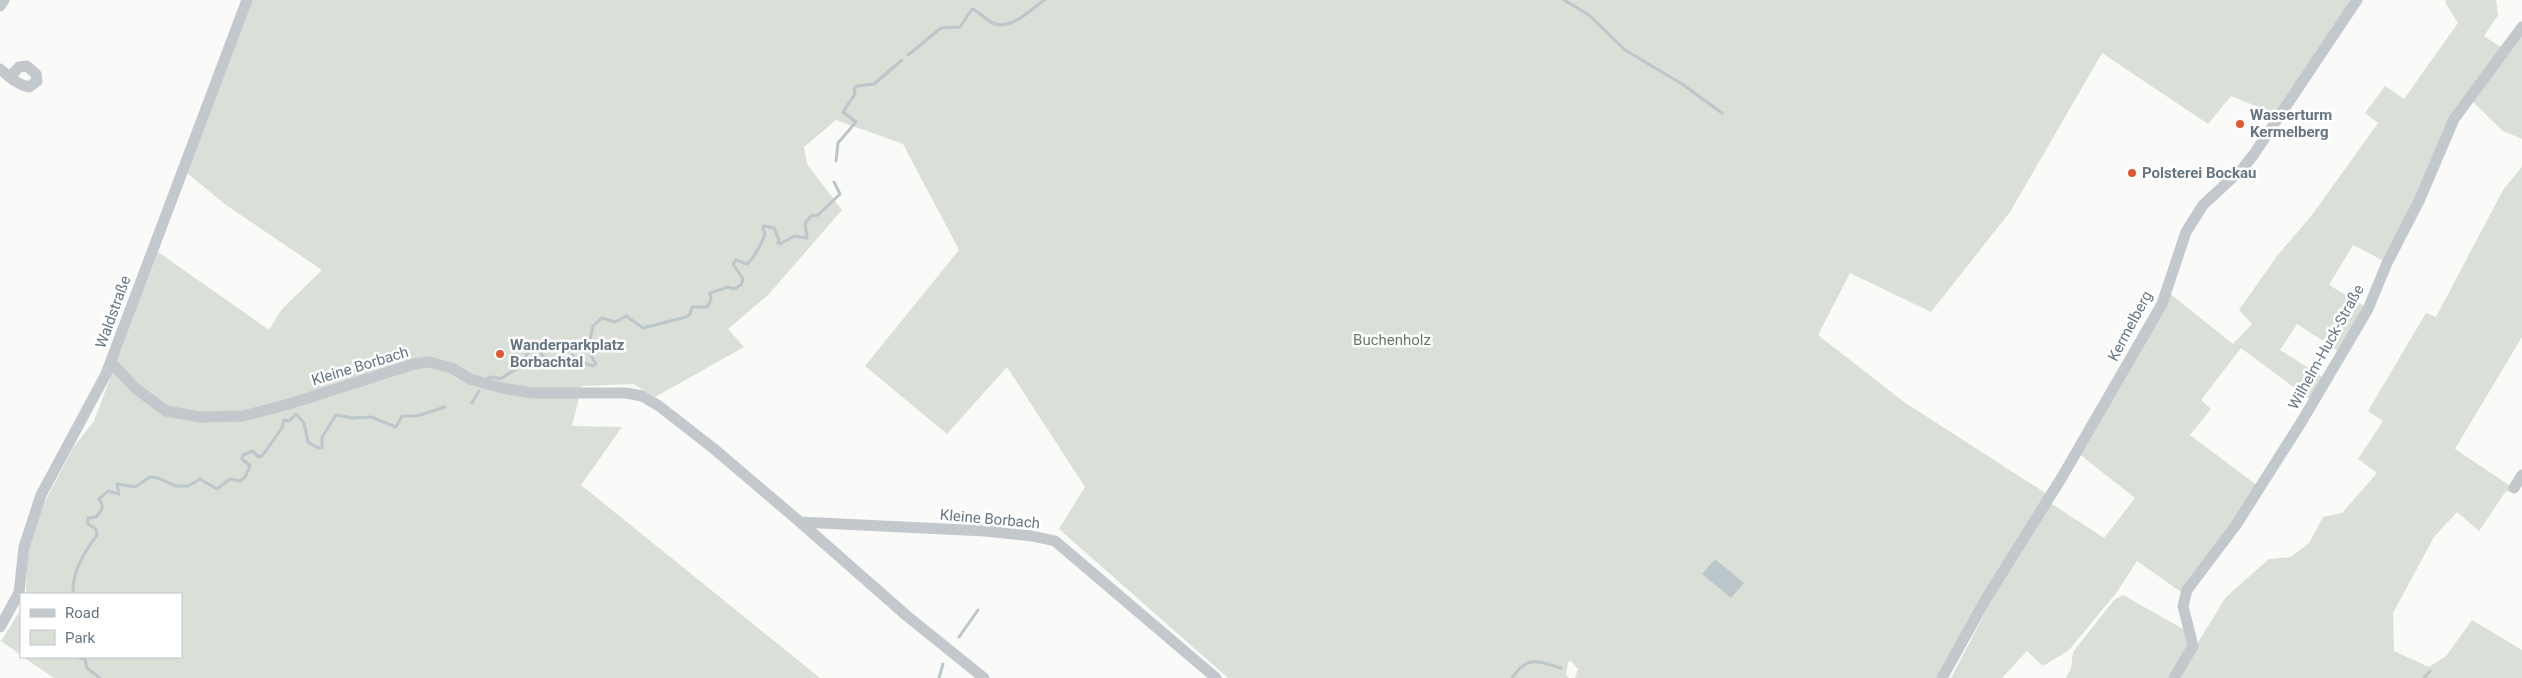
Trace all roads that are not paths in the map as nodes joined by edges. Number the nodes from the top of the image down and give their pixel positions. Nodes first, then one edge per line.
1 (4, 0) edge
2 (247, 0) edge
3 (2357, 0) edge
4 (0, 6) edge
5 (2522, 27) edge
6 (0, 69) edge
7 (10, 77) dead end
8 (110, 362) junction
9 (2522, 475) edge
10 (2514, 488) dead end
11 (800, 522) junction
12 (0, 627) edge
13 (984, 678) edge
14 (1216, 678) edge
15 (1942, 678) edge
16 (2174, 678) edge

1 - 4 street
2 - 8 street, Waldstraße
3 - 15 street, Kermelberg
5 - 16 street, Wilhelm-Huck-Straße
6 - 7 street
8 - 11 street, Kleine Borbach
8 - 12 street, Waldstraße
9 - 10 street
11 - 13 street, Kleine Borbach
11 - 14 street, Kleine Borbach

